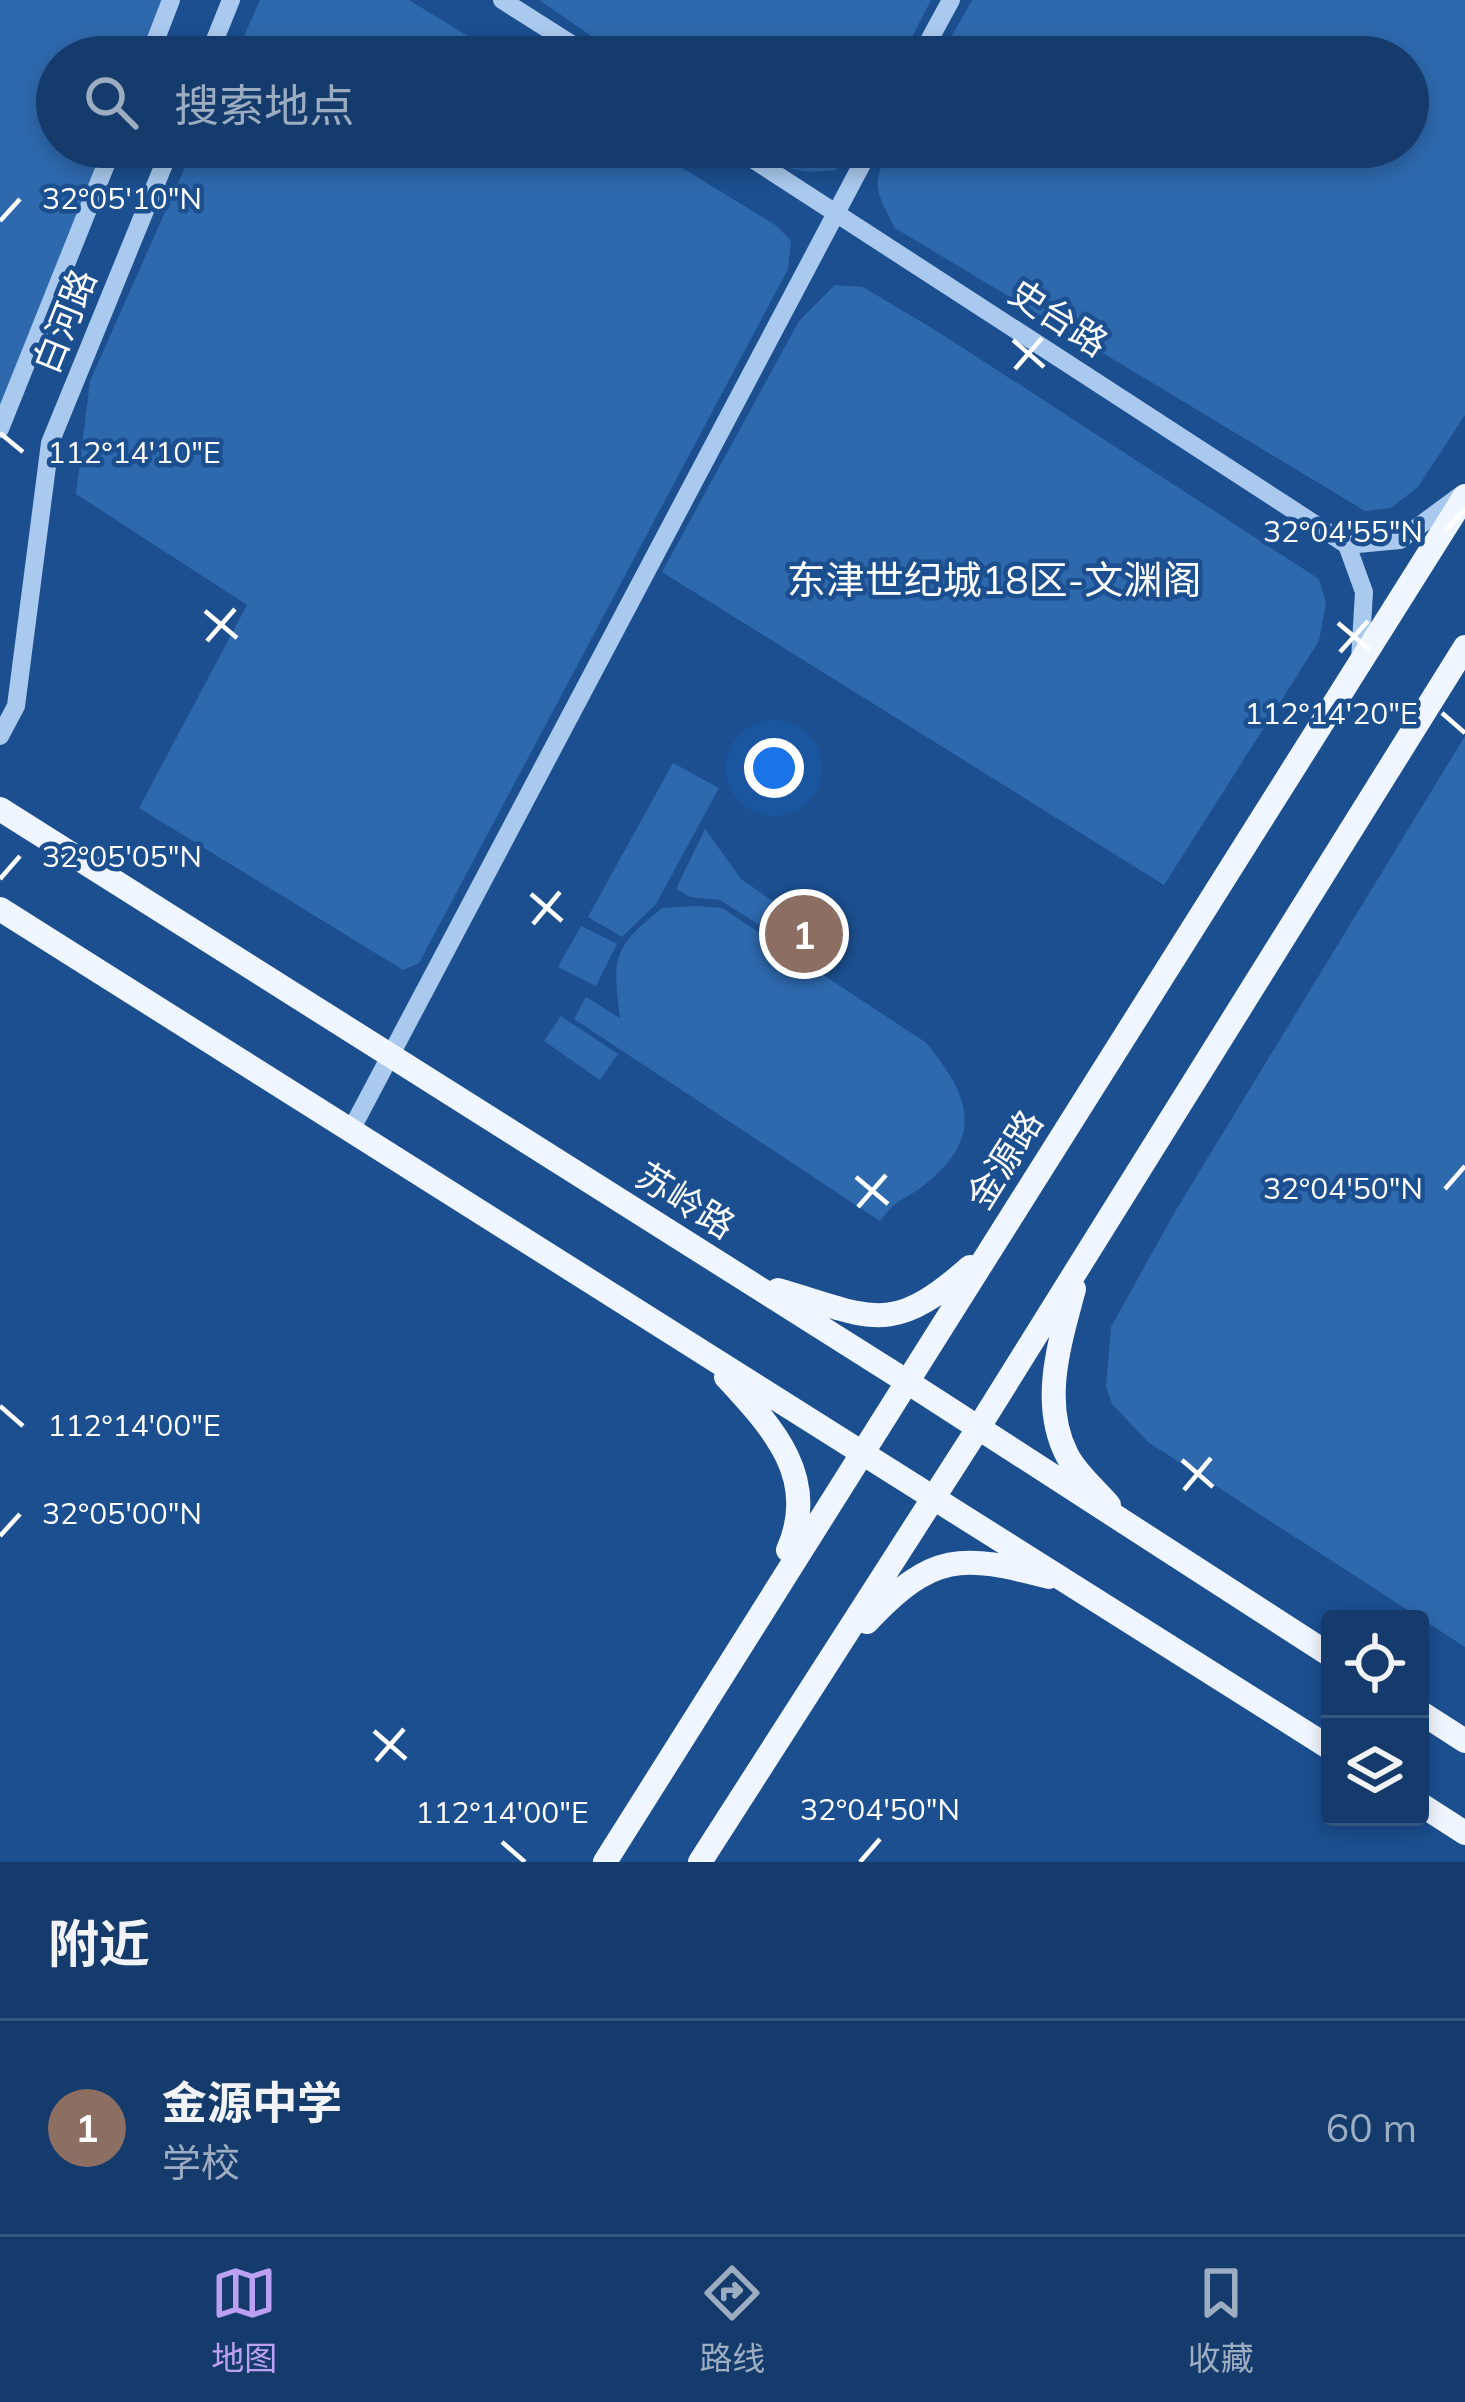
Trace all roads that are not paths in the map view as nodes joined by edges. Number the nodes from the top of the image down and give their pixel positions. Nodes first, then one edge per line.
1 (172, 0) edge
2 (231, 0) edge
3 (502, 0) edge
4 (951, 0) edge
5 (157, 36) edge
6 (216, 36) edge
7 (559, 36) edge
8 (931, 36) edge
9 (104, 168) edge
10 (162, 168) edge
11 (767, 168) edge
12 (860, 168) edge
13 (836, 212) junction
14 (0, 429) edge
15 (1465, 494) edge
16 (1347, 544) junction
17 (1465, 647) edge
18 (1360, 663) junction
19 (1465, 677) edge
20 (1439, 688) junction
21 (0, 736) edge
22 (0, 809) edge
23 (0, 909) edge
24 (392, 1057) junction
25 (351, 1130) junction
26 (999, 1234) junction
27 (1081, 1263) junction
28 (749, 1282) junction
29 (705, 1353) junction
30 (906, 1382) junction
31 (977, 1430) junction
32 (863, 1452) junction
33 (934, 1496) junction
34 (1126, 1526) junction
35 (1075, 1584) junction
36 (753, 1627) junction
37 (1321, 1649) edge
38 (823, 1669) junction
39 (1429, 1718) edge
40 (1465, 1741) edge
41 (1321, 1742) edge
42 (1429, 1810) edge
43 (1465, 1833) edge
44 (605, 1862) edge
45 (700, 1862) edge

1 - 5 street
2 - 6 street
3 - 7 street
4 - 8 street
9 - 14 street, 白河路
10 - 21 street, 白河路
11 - 13 street, 史台路
12 - 13 street
13 - 16 street, 史台路
13 - 24 street
15 - 16 street
15 - 18 main road, 金源路
16 - 18 street
17 - 20 main road
18 - 26 main road, 金源路
19 - 20 street
20 - 27 main road
22 - 24 main road, 苏岭路
23 - 25 main road
24 - 25 street
24 - 28 main road, 苏岭路
25 - 29 main road
26 - 28 main road
26 - 30 main road, 金源路
27 - 31 main road
27 - 34 main road
28 - 30 main road, 苏岭路
29 - 32 main road
29 - 36 main road
30 - 31 main road, 苏岭路
30 - 32 main road, 金源路
31 - 33 main road
31 - 34 main road, 苏岭路
32 - 33 main road
32 - 36 main road, 金源路
33 - 35 main road
33 - 38 main road
34 - 37 main road, 苏岭路
35 - 38 main road
35 - 41 main road
36 - 44 main road, 金源路
38 - 45 main road
39 - 40 main road
42 - 43 main road

